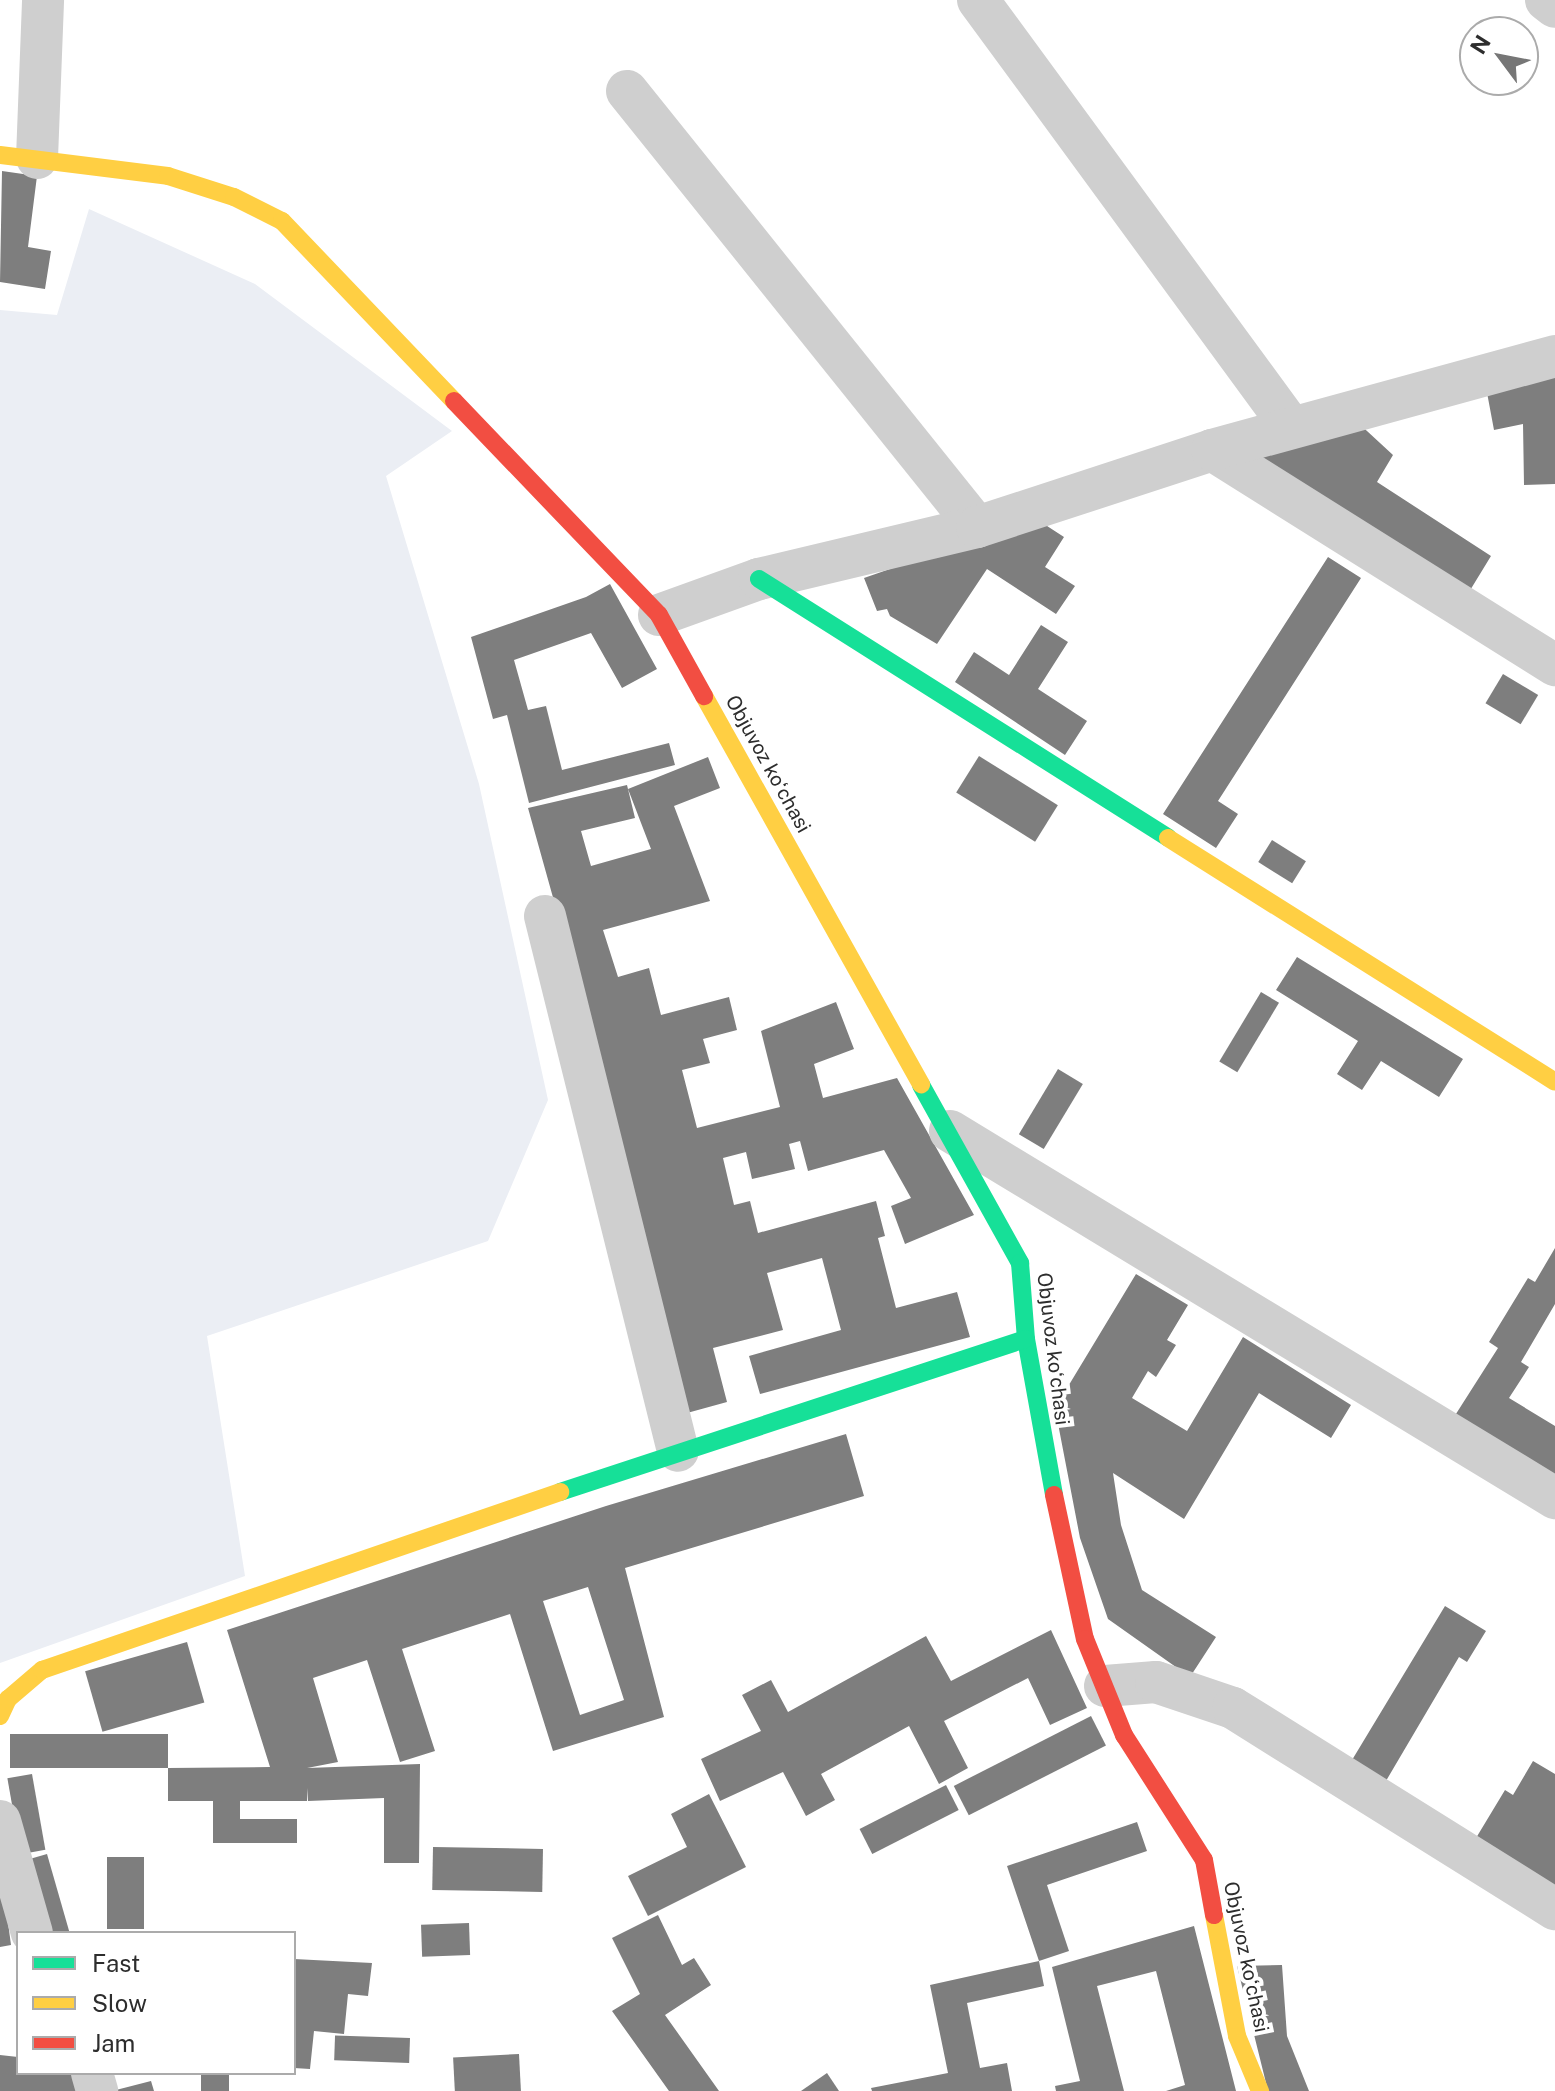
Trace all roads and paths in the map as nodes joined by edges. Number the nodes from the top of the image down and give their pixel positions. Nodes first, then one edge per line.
1 (43, 0) edge
2 (978, 0) edge
3 (1546, 0) edge
4 (1555, 7) edge
5 (627, 91) dead end
6 (19, 156) edge
7 (1555, 356) edge
8 (1291, 427) junction
9 (1212, 450) junction
10 (977, 527) junction
11 (759, 579) junction
12 (659, 615) junction
13 (1555, 665) edge
14 (545, 916) dead end
15 (1555, 1082) edge
16 (950, 1131) junction
17 (1026, 1339) junction
18 (678, 1451) junction
19 (1555, 1498) edge
20 (1105, 1686) junction
21 (0, 1716) edge
22 (0, 1821) edge
23 (1555, 1909) edge
24 (31, 1931) edge
25 (1260, 2091) edge

1 - 6 street
2 - 8 street
3 - 4 street
5 - 10 street
6 - 12 street, Objuvoz koʻchasi
7 - 8 street
8 - 9 street
9 - 10 street
9 - 13 street
10 - 11 street
11 - 12 street
11 - 15 street
12 - 16 street, Objuvoz koʻchasi
14 - 18 street
16 - 17 street, Objuvoz koʻchasi
16 - 19 street
17 - 18 street
17 - 20 street, Objuvoz koʻchasi
18 - 21 street
20 - 23 street
20 - 25 street, Objuvoz koʻchasi
22 - 24 street

